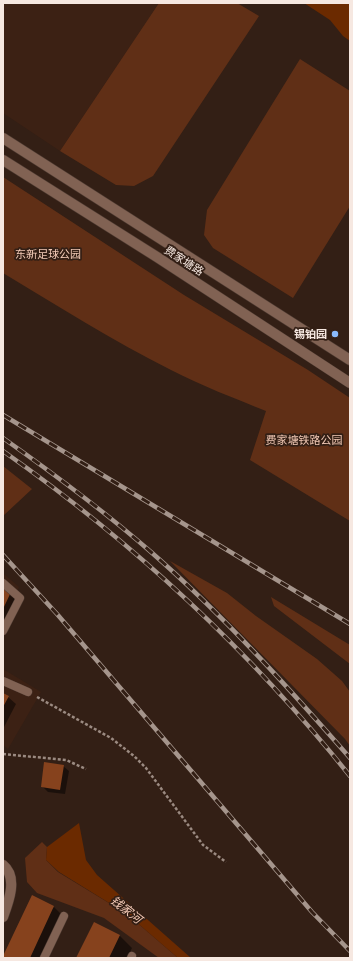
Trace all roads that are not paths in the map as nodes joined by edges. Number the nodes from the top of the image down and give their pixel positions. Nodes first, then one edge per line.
1 (3, 138) edge
2 (3, 160) edge
3 (166, 242) junction
4 (157, 257) junction
5 (350, 360) edge
6 (350, 383) edge
7 (3, 584) edge
8 (3, 631) edge
9 (3, 681) edge
10 (28, 692) road end
11 (3, 864) edge
12 (64, 916) dead end
13 (3, 917) edge
14 (44, 958) edge

1 - 3 street, 费家塘路
2 - 4 street, 费家塘路
3 - 4 street
3 - 5 street, 费家塘路
4 - 6 street, 费家塘路
7 - 8 lane
9 - 10 lane
11 - 13 street
12 - 14 lane

